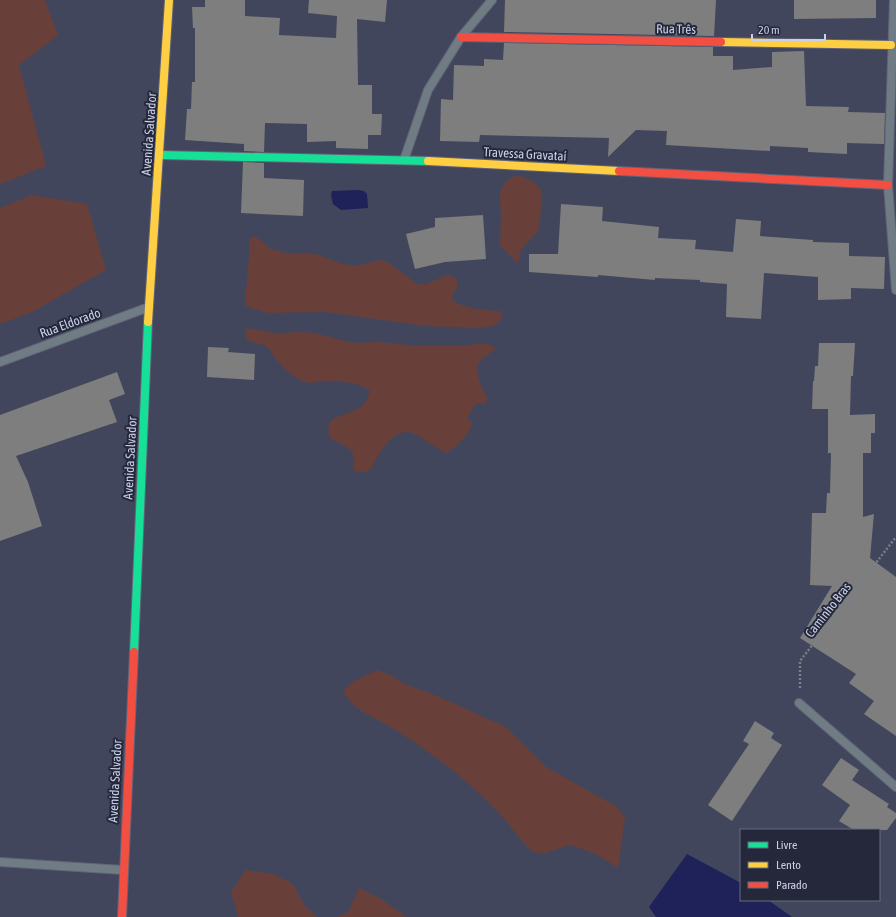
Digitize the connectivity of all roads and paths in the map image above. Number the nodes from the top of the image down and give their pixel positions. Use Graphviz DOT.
graph roads {
  1 [pos="169,0"];
  2 [pos="492,0"];
  3 [pos="894,0"];
  4 [pos="461,38"];
  5 [pos="891,45"];
  6 [pos="160,154"];
  7 [pos="404,160"];
  8 [pos="888,185"];
  9 [pos="896,290"];
  10 [pos="149,307"];
  11 [pos="0,362"];
  12 [pos="896,537"];
  13 [pos="799,703"];
  14 [pos="896,787"];
  15 [pos="0,862"];
  16 [pos="123,870"];
  17 [pos="122,917"];
  1 -- 6 [label="street, Avenida Salvador"];
  2 -- 4 [label="street"];
  3 -- 5 [label="street"];
  4 -- 5 [label="street, Rua Três"];
  4 -- 7 [label="street"];
  5 -- 8 [label="street"];
  6 -- 7 [label="street, Travessa Gravataí"];
  6 -- 10 [label="street, Avenida Salvador"];
  7 -- 8 [label="street, Travessa Gravataí"];
  8 -- 9 [label="street"];
  10 -- 11 [label="street, Rua Eldorado"];
  10 -- 16 [label="street, Avenida Salvador"];
  12 -- 13 [label="path, Caminho Bras"];
  13 -- 14 [label="street"];
  15 -- 16 [label="street"];
  16 -- 17 [label="street, Avenida Salvador"];
}
